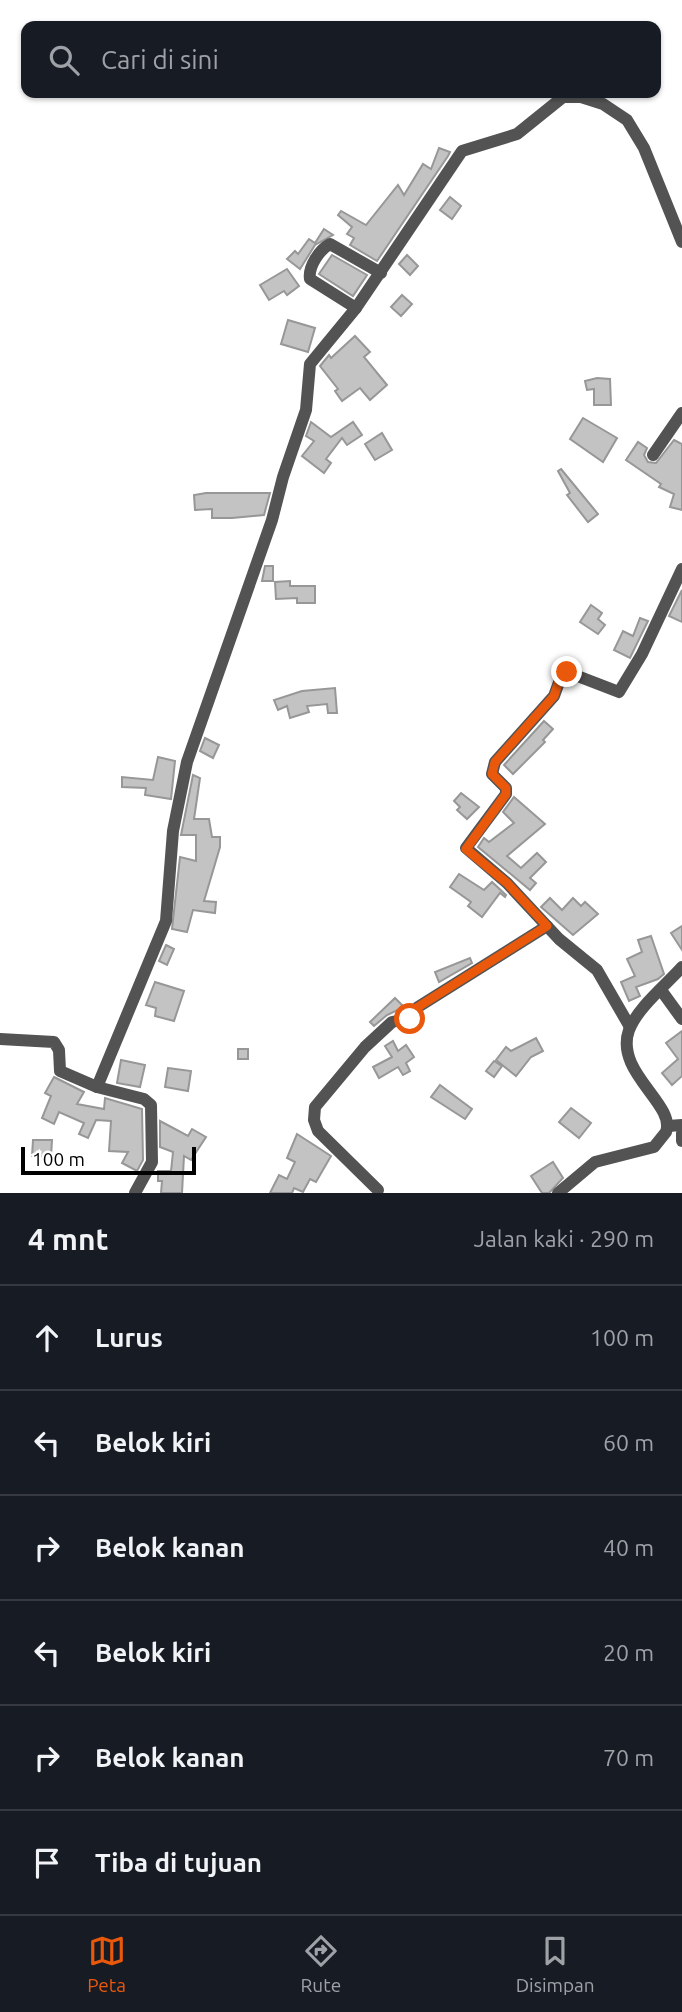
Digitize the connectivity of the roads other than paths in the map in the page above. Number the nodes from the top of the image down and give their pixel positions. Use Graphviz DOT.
graph roads {
  1 [pos="559,98"];
  2 [pos="584,98"];
  3 [pos="682,242"];
  4 [pos="381,274"];
  5 [pos="356,308"];
  6 [pos="682,413"];
  7 [pos="653,455"];
  8 [pos="682,569"];
  9 [pos="547,926"];
  10 [pos="682,967"];
  11 [pos="661,990"];
  12 [pos="682,1019"];
  13 [pos="630,1027"];
  14 [pos="0,1039"];
  15 [pos="97,1087"];
  16 [pos="682,1125"];
  17 [pos="668,1126"];
  18 [pos="682,1133"];
  19 [pos="682,1141"];
  20 [pos="378,1190"];
  21 [pos="135,1193"];
  22 [pos="558,1193"];
  1 -- 4 [label="street"];
  2 -- 3 [label="street"];
  4 -- 5 [label="street"];
  4 -- 5 [label="street"];
  5 -- 15 [label="street"];
  6 -- 7 [label="street"];
  8 -- 9 [label="street"];
  9 -- 13 [label="street"];
  9 -- 20 [label="street"];
  10 -- 11 [label="street"];
  11 -- 12 [label="street"];
  11 -- 13 [label="street"];
  13 -- 17 [label="street"];
  14 -- 15 [label="street"];
  15 -- 21 [label="street"];
  16 -- 17 [label="street"];
  17 -- 22 [label="street"];
  18 -- 19 [label="street"];
}
